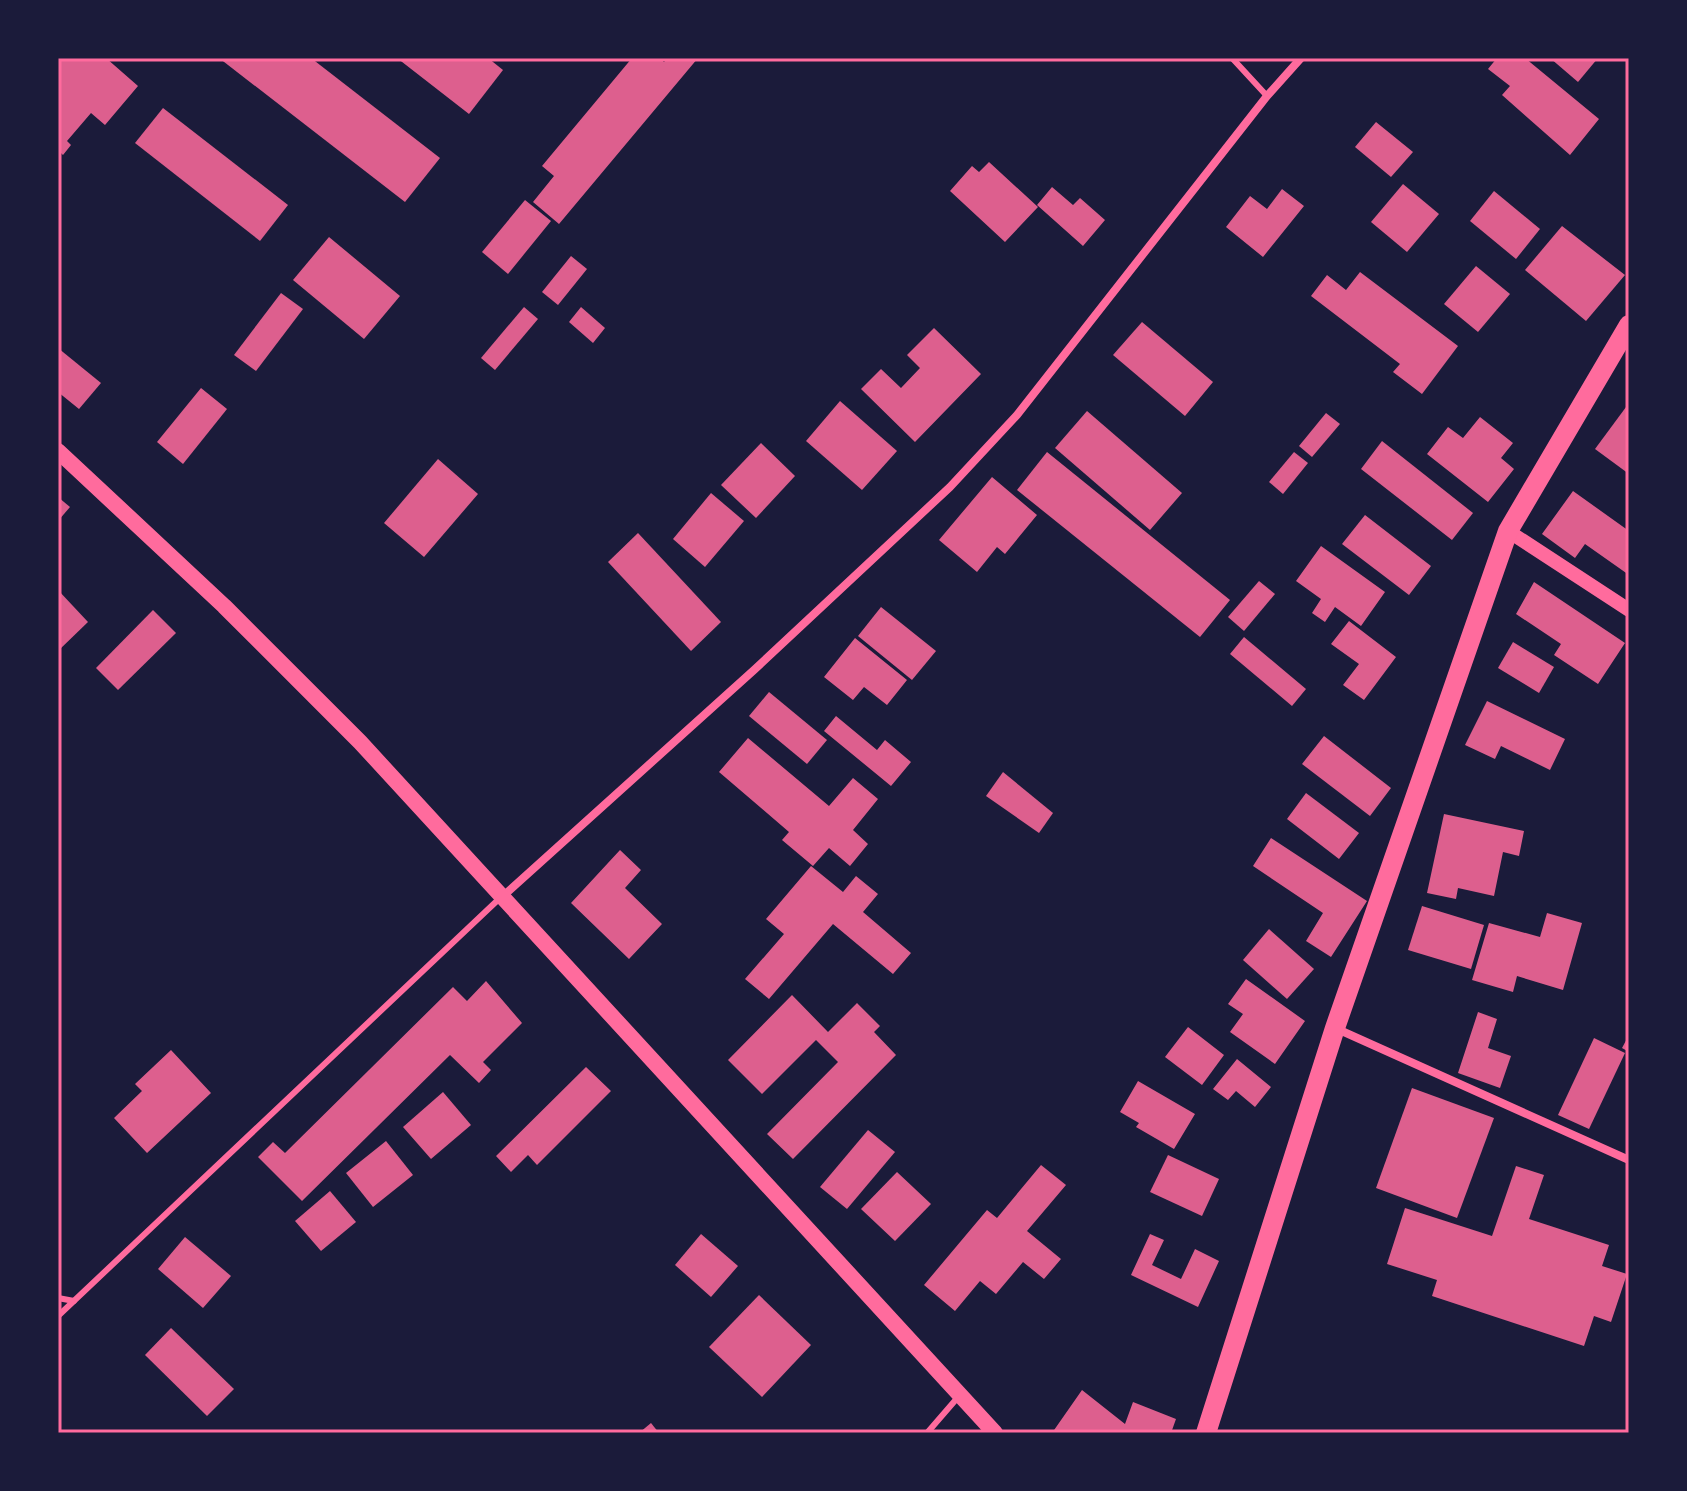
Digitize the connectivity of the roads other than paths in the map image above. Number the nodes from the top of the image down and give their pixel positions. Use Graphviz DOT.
graph roads {
  1 [pos="1232,58"];
  2 [pos="1301,58"];
  3 [pos="1267,96"];
  4 [pos="1629,325"];
  5 [pos="58,451"];
  6 [pos="1508,531"];
  7 [pos="1629,610"];
  8 [pos="502,897"];
  9 [pos="1335,1028"];
  10 [pos="1629,1160"];
  11 [pos="58,1298"];
  12 [pos="74,1301"];
  13 [pos="58,1316"];
  14 [pos="960,1395"];
  15 [pos="927,1433"];
  16 [pos="995,1433"];
  17 [pos="1206,1433"];
  1 -- 3 [label="lane"];
  2 -- 3 [label="street"];
  3 -- 8 [label="street"];
  4 -- 6 [label="main road"];
  5 -- 8 [label="main road"];
  6 -- 7 [label="street"];
  6 -- 9 [label="main road"];
  8 -- 12 [label="lane"];
  8 -- 14 [label="main road"];
  9 -- 10 [label="street"];
  9 -- 17 [label="main road"];
  11 -- 12 [label="lane"];
  12 -- 13 [label="lane"];
  14 -- 15 [label="lane"];
  14 -- 16 [label="main road"];
}
